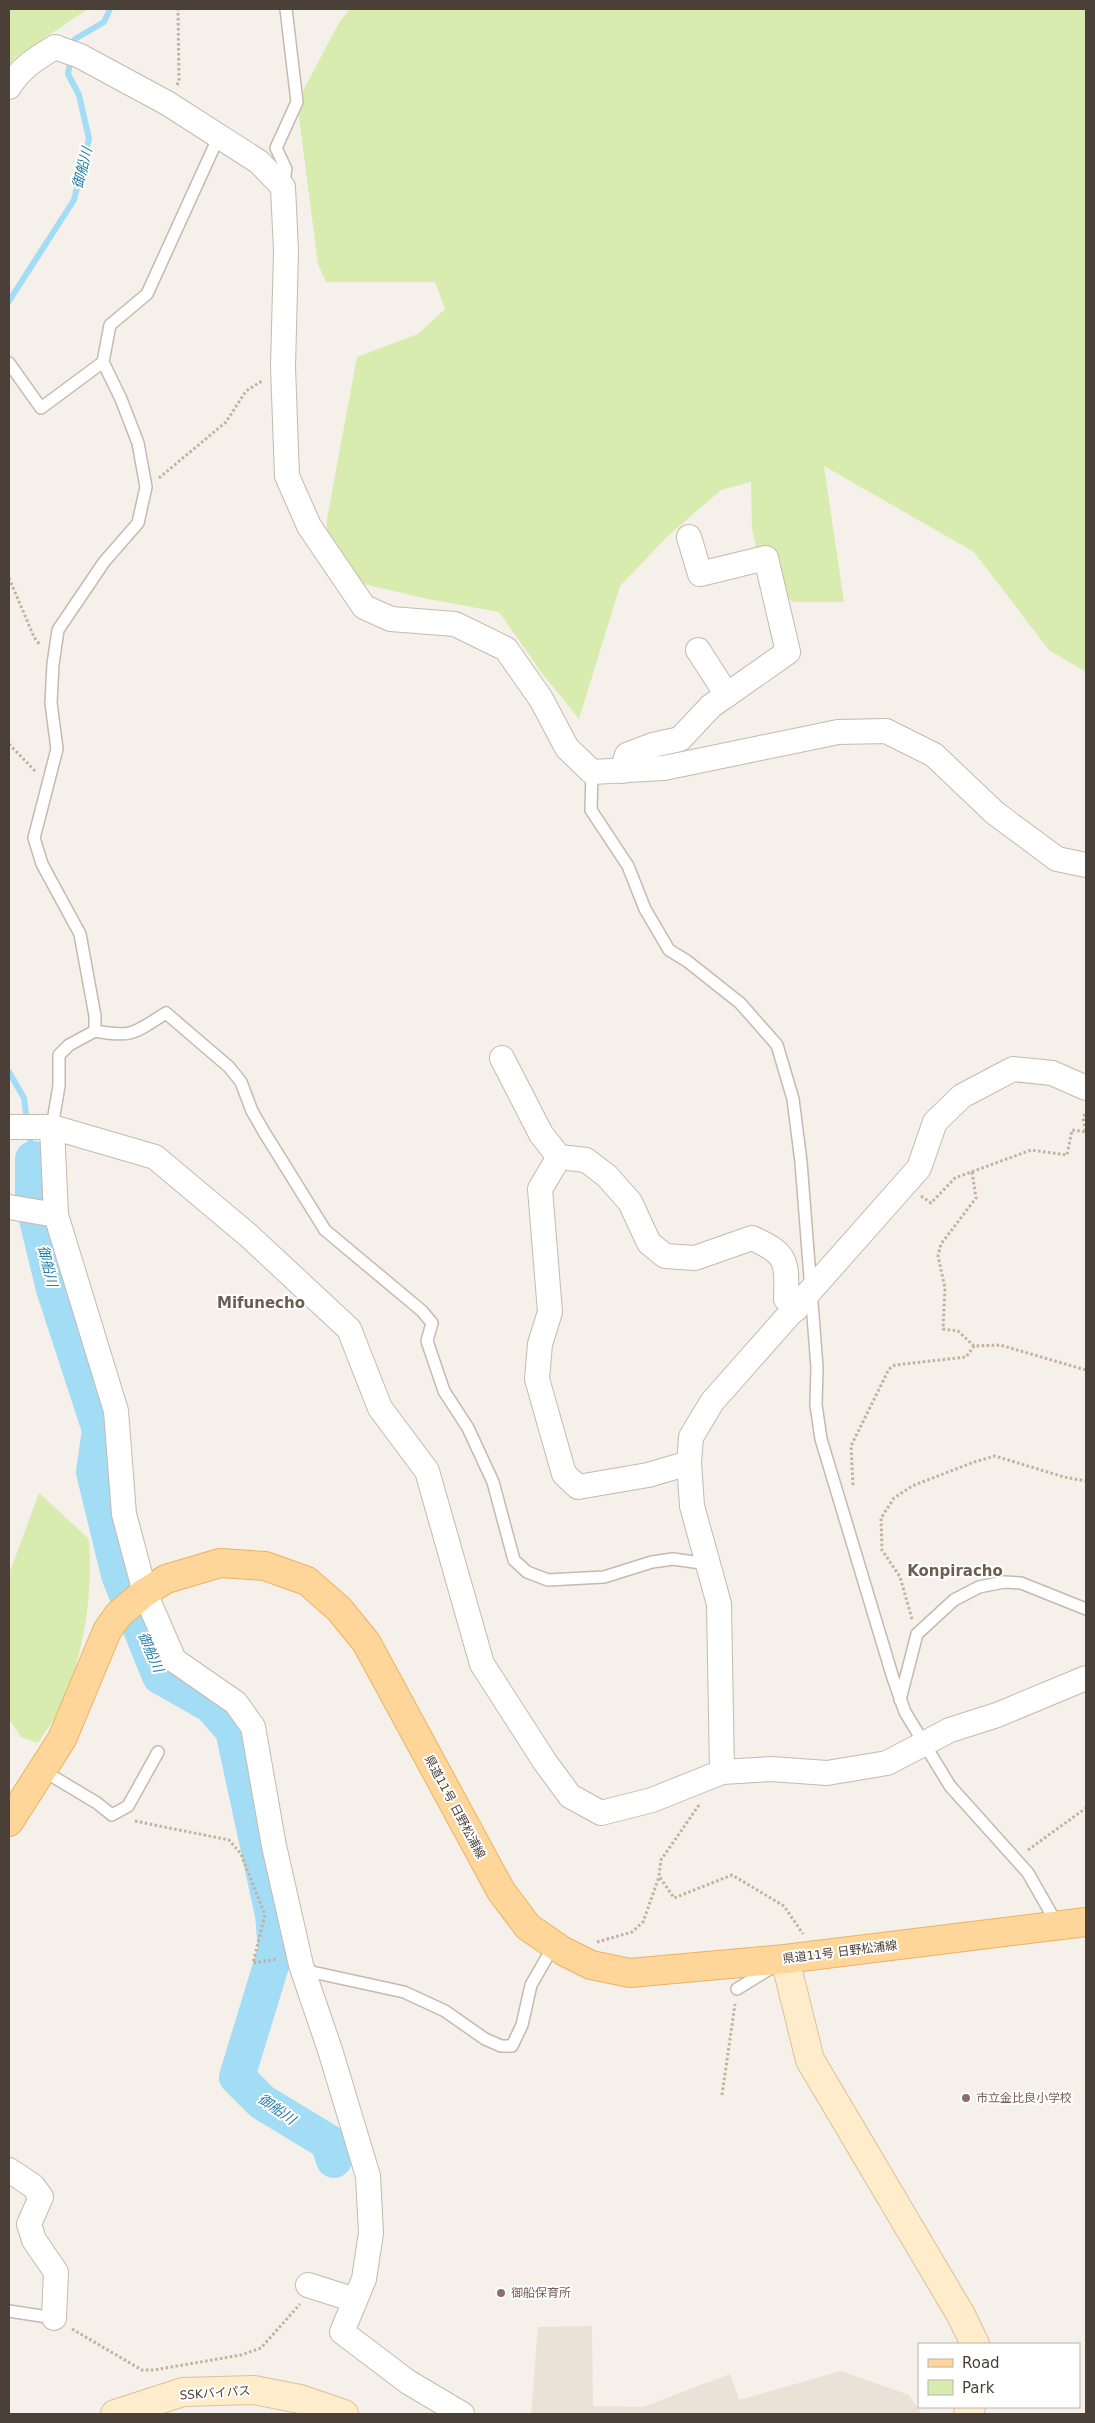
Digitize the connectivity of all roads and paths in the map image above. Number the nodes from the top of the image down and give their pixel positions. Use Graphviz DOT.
graph roads {
  1 [pos="178,9"];
  2 [pos="286,9"];
  3 [pos="9,87"];
  4 [pos="168,103"];
  5 [pos="218,136"];
  6 [pos="282,187"];
  7 [pos="103,362"];
  8 [pos="9,363"];
  9 [pos="283,368"];
  10 [pos="146,487"];
  11 [pos="689,537"];
  12 [pos="9,578"];
  13 [pos="698,650"];
  14 [pos="53,664"];
  15 [pos="727,695"];
  16 [pos="9,744"];
  17 [pos="622,771"];
  18 [pos="592,772"];
  19 [pos="48,784"];
  20 [pos="1086,865"];
  21 [pos="95,1031"];
  22 [pos="502,1058"];
  23 [pos="1086,1088"];
  24 [pos="1086,1112"];
  25 [pos="9,1127"];
  26 [pos="52,1127"];
  27 [pos="559,1157"];
  28 [pos="972,1172"];
  29 [pos="917,1194"];
  30 [pos="9,1207"];
  31 [pos="56,1215"];
  32 [pos="812,1290"];
  33 [pos="796,1309"];
  34 [pos="974,1346"];
  35 [pos="1086,1370"];
  36 [pos="689,1463"];
  37 [pos="1086,1481"];
  38 [pos="853,1489"];
  39 [pos="708,1564"];
  40 [pos="144,1593"];
  41 [pos="1086,1609"];
  42 [pos="917,1634"];
  43 [pos="1086,1678"];
  44 [pos="900,1700"];
  45 [pos="924,1744"];
  46 [pos="158,1752"];
  47 [pos="42,1770"];
  48 [pos="722,1772"];
  49 [pos="700,1804"];
  50 [pos="1086,1808"];
  51 [pos="121,1810"];
  52 [pos="9,1822"];
  53 [pos="1016,1859"];
  54 [pos="659,1876"];
  55 [pos="1086,1922"];
  56 [pos="1058,1926"];
  57 [pos="559,1948"];
  58 [pos="817,1956"];
  59 [pos="785,1959"];
  60 [pos="301,1963"];
  61 [pos="738,1988"];
  62 [pos="722,2095"];
  63 [pos="9,2170"];
  64 [pos="312,2286"];
  65 [pos="355,2300"];
  66 [pos="9,2311"];
  67 [pos="54,2318"];
  68 [pos="975,2343"];
  69 [pos="115,2414"];
  70 [pos="344,2414"];
  71 [pos="462,2414"];
  1 -- 4 [label="path"];
  2 -- 6 [label="lane"];
  3 -- 4 [label="street"];
  4 -- 5 [label="street"];
  5 -- 6 [label="street"];
  5 -- 7 [label="lane"];
  6 -- 9 [label="street"];
  7 -- 8 [label="lane"];
  7 -- 10 [label="lane"];
  9 -- 10 [label="path"];
  9 -- 18 [label="street"];
  10 -- 14 [label="lane"];
  11 -- 15 [label="street"];
  12 -- 14 [label="path"];
  13 -- 15 [label="street"];
  14 -- 19 [label="lane"];
  15 -- 17 [label="street"];
  16 -- 19 [label="path"];
  17 -- 18 [label="street"];
  17 -- 20 [label="street"];
  18 -- 32 [label="lane"];
  19 -- 21 [label="lane"];
  21 -- 26 [label="lane"];
  21 -- 39 [label="lane"];
  22 -- 27 [label="street"];
  23 -- 32 [label="street"];
  24 -- 28 [label="path"];
  25 -- 26 [label="street"];
  26 -- 31 [label="street"];
  26 -- 48 [label="street"];
  27 -- 33 [label="street"];
  27 -- 36 [label="street"];
  28 -- 29 [label="path"];
  28 -- 34 [label="path"];
  30 -- 31 [label="street"];
  31 -- 40 [label="street"];
  32 -- 33 [label="street"];
  32 -- 44 [label="lane"];
  33 -- 36 [label="street"];
  34 -- 35 [label="path"];
  34 -- 38 [label="path"];
  36 -- 39 [label="street"];
  37 -- 42 [label="path"];
  39 -- 48 [label="street"];
  40 -- 47 [label="main road, 県道11号 日野松浦線"];
  40 -- 57 [label="main road, 県道11号 日野松浦線"];
  40 -- 60 [label="street"];
  41 -- 42 [label="lane"];
  42 -- 44 [label="lane"];
  43 -- 45 [label="street"];
  44 -- 45 [label="lane"];
  45 -- 48 [label="street"];
  45 -- 53 [label="lane"];
  46 -- 51 [label="lane"];
  47 -- 51 [label="lane"];
  47 -- 52 [label="main road, 県道11号 日野松浦線"];
  49 -- 54 [label="path"];
  50 -- 53 [label="path"];
  51 -- 60 [label="path"];
  53 -- 56 [label="lane"];
  54 -- 57 [label="path"];
  54 -- 58 [label="path"];
  55 -- 56 [label="main road, 県道11号 日野松浦線"];
  56 -- 58 [label="main road, 県道11号 日野松浦線"];
  57 -- 59 [label="main road, 県道11号 日野松浦線"];
  57 -- 60 [label="lane"];
  58 -- 59 [label="main road, 県道11号 日野松浦線"];
  59 -- 61 [label="lane"];
  59 -- 68 [label="street"];
  60 -- 65 [label="street"];
  61 -- 62 [label="path"];
  63 -- 67 [label="street"];
  64 -- 65 [label="street"];
  64 -- 67 [label="path"];
  65 -- 71 [label="street"];
  66 -- 67 [label="lane"];
  69 -- 70 [label="street, SSKバイパス"];
}
